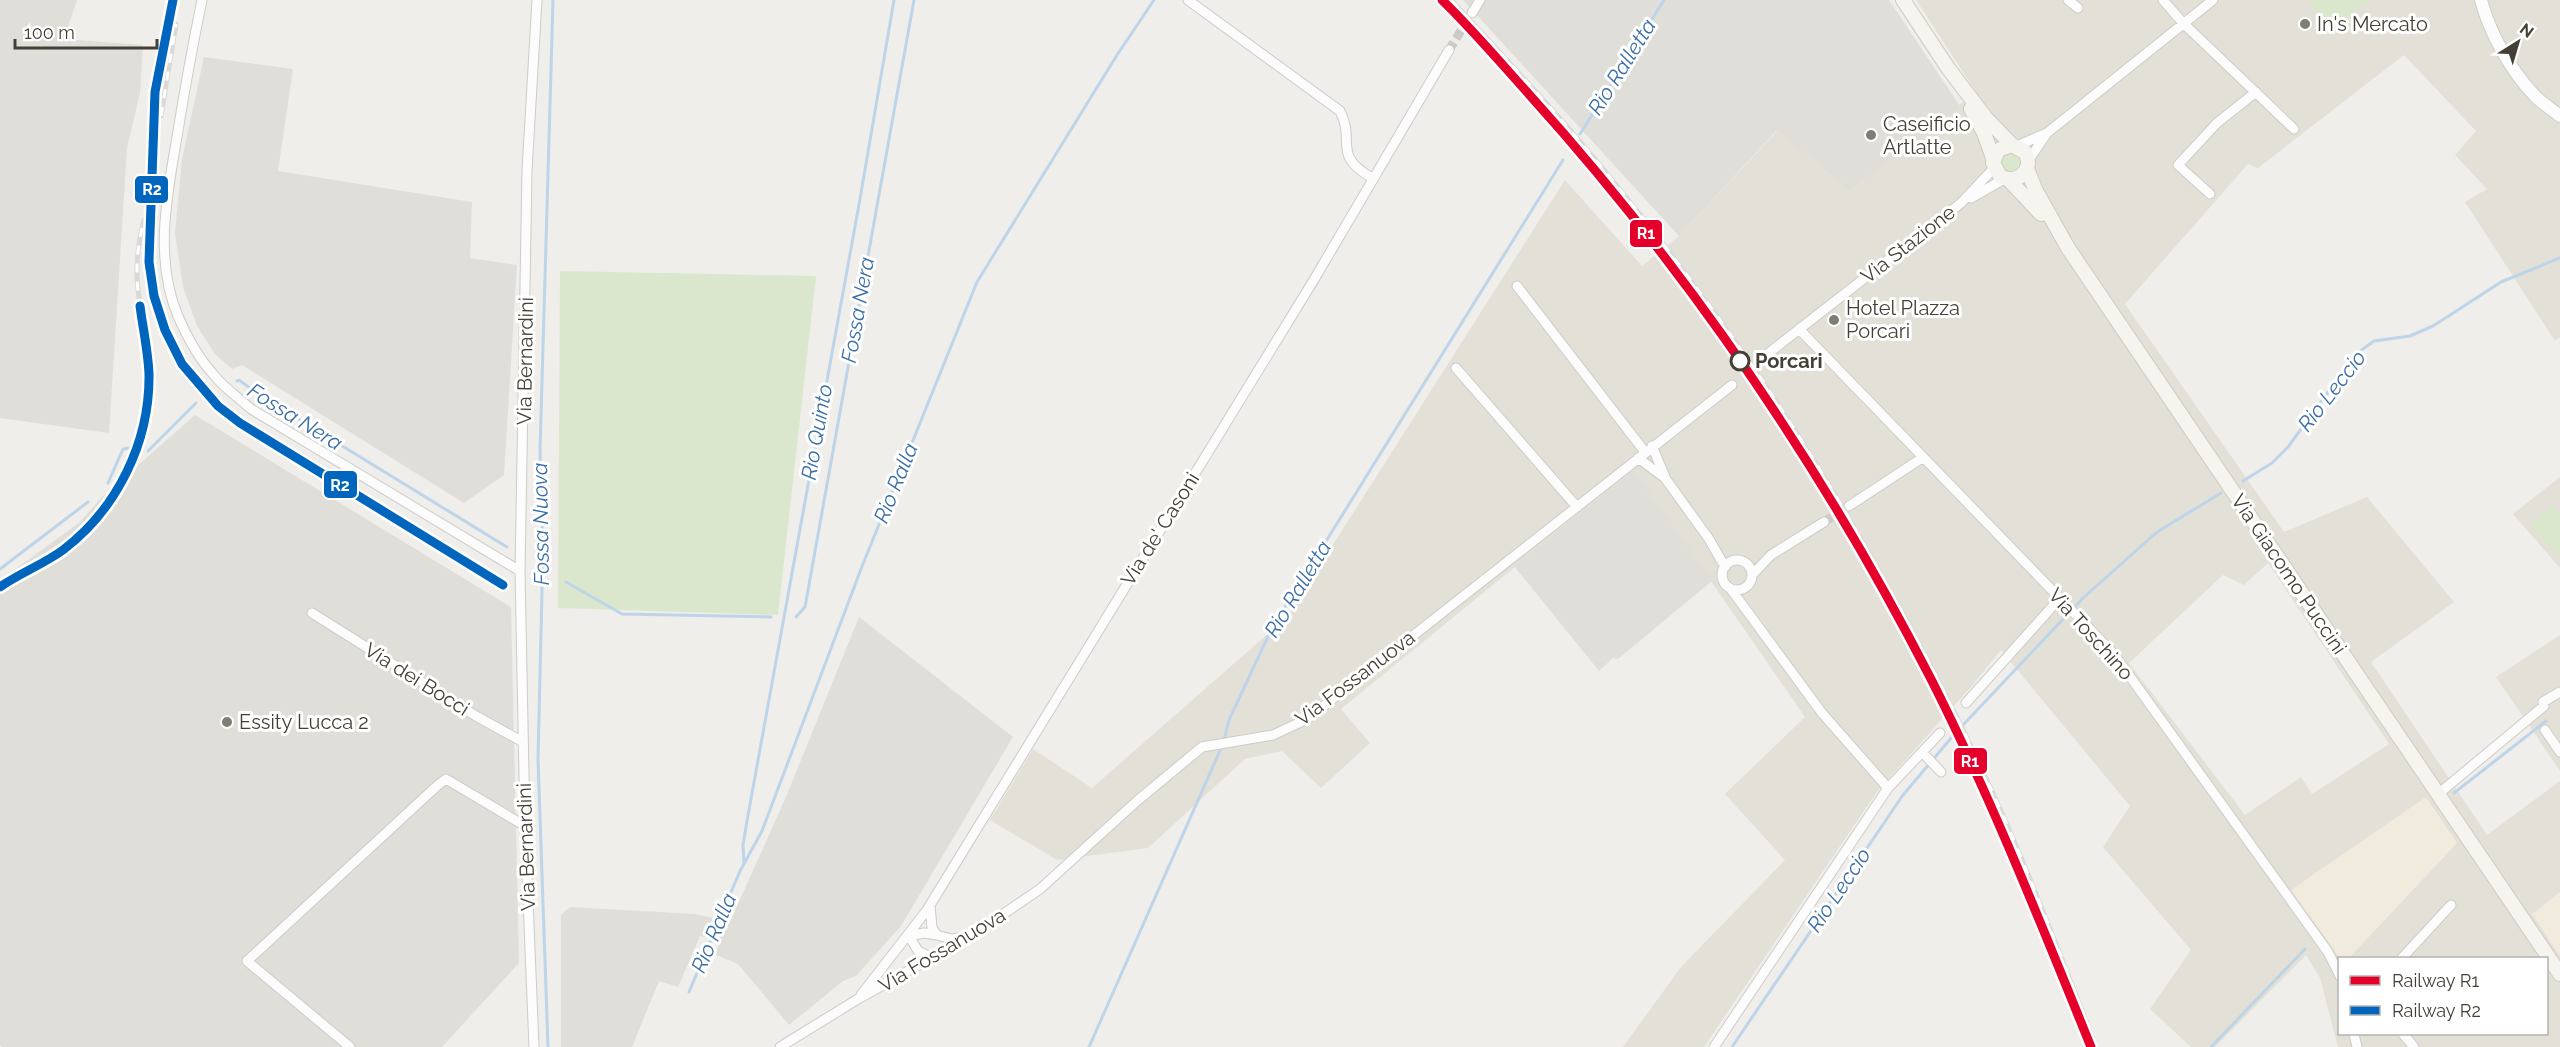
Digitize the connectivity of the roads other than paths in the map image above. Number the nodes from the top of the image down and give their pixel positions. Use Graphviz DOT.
graph roads {
  1 [pos="202,0"];
  2 [pos="537,0"];
  3 [pos="1188,0"];
  4 [pos="1480,0"];
  5 [pos="1903,0"];
  6 [pos="2068,0"];
  7 [pos="2163,0"];
  8 [pos="2213,0"];
  9 [pos="2481,0"];
  10 [pos="2078,8"];
  11 [pos="1472,13"];
  12 [pos="2183,23"];
  13 [pos="1449,50"];
  14 [pos="1948,68"];
  15 [pos="2256,92"];
  16 [pos="2560,116"];
  17 [pos="2294,129"];
  18 [pos="2047,133"];
  19 [pos="2014,145"];
  20 [pos="1994,163"];
  21 [pos="2028,165"];
  22 [pos="1372,178"];
  23 [pos="2006,179"];
  24 [pos="2210,194"];
  25 [pos="1961,203"];
  26 [pos="2068,249"];
  27 [pos="1517,286"];
  28 [pos="1799,329"];
  29 [pos="1761,359"];
  30 [pos="1456,368"];
  31 [pos="1732,386"];
  32 [pos="1645,452"];
  33 [pos="1922,458"];
  34 [pos="1666,479"];
  35 [pos="1849,506"];
  36 [pos="1577,507"];
  37 [pos="1824,522"];
  38 [pos="1709,539"];
  39 [pos="1771,555"];
  40 [pos="1739,561"];
  41 [pos="1725,567"];
  42 [pos="520,571"];
  43 [pos="1752,575"];
  44 [pos="1730,588"];
  45 [pos="1744,589"];
  46 [pos="2060,598"];
  47 [pos="312,613"];
  48 [pos="1752,616"];
  49 [pos="2560,692"];
  50 [pos="1966,703"];
  51 [pos="2545,730"];
  52 [pos="1940,734"];
  53 [pos="523,742"];
  54 [pos="1922,752"];
  55 [pos="2560,752"];
  56 [pos="1939,769"];
  57 [pos="1888,788"];
  58 [pos="2437,795"];
  59 [pos="525,826"];
  60 [pos="931,904"];
  61 [pos="2451,905"];
  62 [pos="937,935"];
  63 [pos="909,936"];
  64 [pos="971,936"];
  65 [pos="2404,957"];
  66 [pos="932,958"];
  67 [pos="2338,972"];
  68 [pos="2560,974"];
  69 [pos="858,999"];
  70 [pos="2404,1035"];
  71 [pos="350,1047"];
  72 [pos="534,1047"];
  73 [pos="780,1047"];
  74 [pos="1714,1047"];
  75 [pos="2414,1047"];
  1 -- 42 [label="street"];
  2 -- 42 [label="street, Via Bernardini"];
  3 -- 22 [label="street"];
  4 -- 11 [label="street"];
  5 -- 14 [label="main road"];
  6 -- 10 [label="street"];
  7 -- 12 [label="street"];
  8 -- 12 [label="street"];
  9 -- 16 [label="street"];
  12 -- 15 [label="street"];
  12 -- 18 [label="street"];
  13 -- 22 [label="street, Via de' Casoni"];
  14 -- 19 [label="main road"];
  14 -- 20 [label="main road"];
  15 -- 17 [label="street"];
  15 -- 24 [label="street"];
  18 -- 19 [label="street"];
  18 -- 21 [label="street"];
  19 -- 20 [label="main road"];
  19 -- 21 [label="main road"];
  20 -- 23 [label="main road"];
  20 -- 25 [label="street, Via Stazione"];
  21 -- 23 [label="main road"];
  21 -- 26 [label="main road, Via Giacomo Puccini"];
  22 -- 60 [label="street, Via de' Casoni"];
  23 -- 25 [label="street"];
  23 -- 26 [label="main road"];
  25 -- 28 [label="street, Via Stazione"];
  26 -- 58 [label="main road, Via Giacomo Puccini"];
  27 -- 32 [label="street"];
  28 -- 29 [label="street, Via Stazione"];
  28 -- 33 [label="street, Via Toschino"];
  30 -- 36 [label="street"];
  31 -- 32 [label="street, Via Fossanuova"];
  32 -- 34 [label="street"];
  32 -- 34 [label="street"];
  32 -- 36 [label="street, Via Fossanuova"];
  33 -- 35 [label="street"];
  33 -- 46 [label="street, Via Toschino"];
  34 -- 38 [label="street"];
  36 -- 64 [label="street, Via Fossanuova"];
  37 -- 39 [label="street"];
  38 -- 40 [label="street"];
  38 -- 41 [label="street"];
  39 -- 40 [label="street"];
  39 -- 43 [label="street"];
  40 -- 41 [label="street"];
  40 -- 43 [label="street"];
  41 -- 44 [label="street"];
  42 -- 53 [label="street, Via Bernardini"];
  43 -- 45 [label="street"];
  44 -- 45 [label="street"];
  44 -- 48 [label="street"];
  45 -- 48 [label="street"];
  46 -- 50 [label="street"];
  46 -- 67 [label="street, Via Toschino"];
  47 -- 53 [label="street, Via dei Bocci"];
  48 -- 57 [label="street"];
  49 -- 58 [label="street"];
  51 -- 55 [label="street"];
  52 -- 54 [label="street"];
  53 -- 59 [label="street, Via Bernardini"];
  54 -- 56 [label="street"];
  54 -- 57 [label="street"];
  57 -- 74 [label="street"];
  58 -- 68 [label="main road, Via Giacomo Puccini"];
  59 -- 71 [label="street"];
  59 -- 72 [label="street, Via Bernardini"];
  60 -- 62 [label="street"];
  60 -- 63 [label="street, Via de' Casoni"];
  61 -- 65 [label="street"];
  62 -- 63 [label="street"];
  62 -- 64 [label="street"];
  63 -- 66 [label="street"];
  63 -- 69 [label="street, Via de' Casoni"];
  64 -- 66 [label="street, Via Fossanuova"];
  66 -- 69 [label="street, Via Fossanuova"];
  69 -- 73 [label="street, Via Fossanuova"];
  70 -- 75 [label="street"];
}
